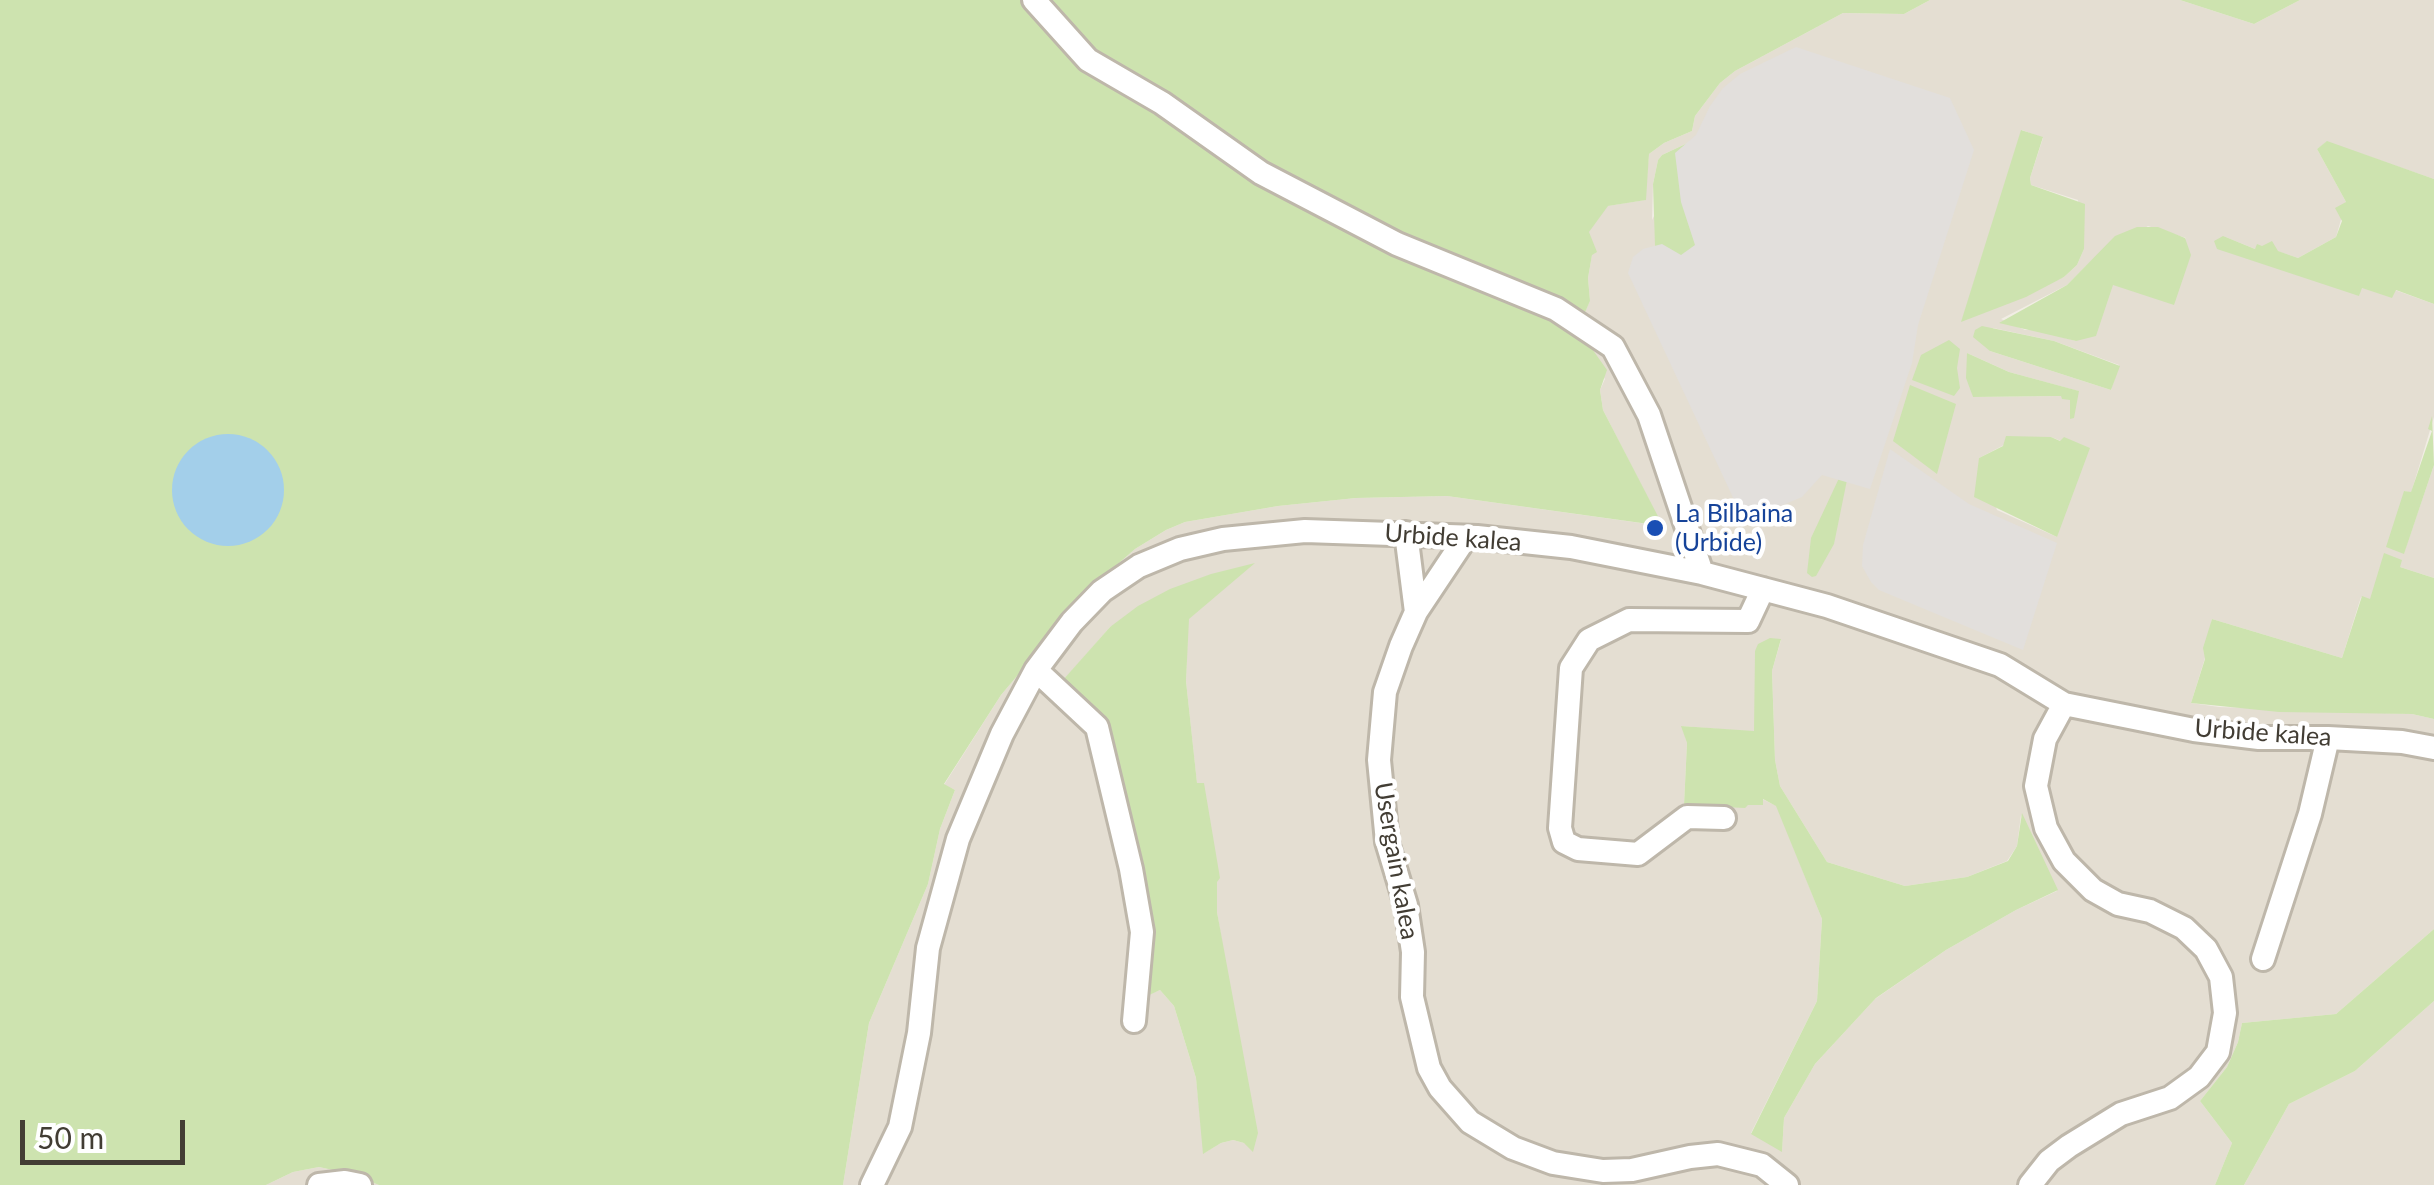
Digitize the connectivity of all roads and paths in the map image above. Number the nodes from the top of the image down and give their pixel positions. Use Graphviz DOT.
graph roads {
  1 [pos="1034,0"];
  2 [pos="1406,534"];
  3 [pos="1466,537"];
  4 [pos="1702,573"];
  5 [pos="1763,589"];
  6 [pos="1416,612"];
  7 [pos="1036,670"];
  8 [pos="2064,704"];
  9 [pos="2328,738"];
  10 [pos="2434,748"];
  11 [pos="1724,818"];
  12 [pos="2262,958"];
  13 [pos="1134,1022"];
  14 [pos="319,1185"];
  15 [pos="360,1185"];
  16 [pos="872,1185"];
  17 [pos="1787,1185"];
  18 [pos="2030,1185"];
  1 -- 4 [label="street"];
  2 -- 3 [label="street, Urbide kalea"];
  2 -- 6 [label="street, Usergain kalea"];
  2 -- 7 [label="street, Urbide kalea"];
  3 -- 4 [label="street, Urbide kalea"];
  3 -- 6 [label="street, Usergain kalea"];
  4 -- 5 [label="street, Urbide kalea"];
  5 -- 8 [label="street, Urbide kalea"];
  5 -- 11 [label="street"];
  6 -- 17 [label="street, Usergain kalea"];
  7 -- 13 [label="street"];
  7 -- 16 [label="street, Urbide kalea"];
  8 -- 9 [label="street, Urbide kalea"];
  8 -- 18 [label="street"];
  9 -- 10 [label="street, Urbide kalea"];
  9 -- 12 [label="street"];
  14 -- 15 [label="street"];
}
